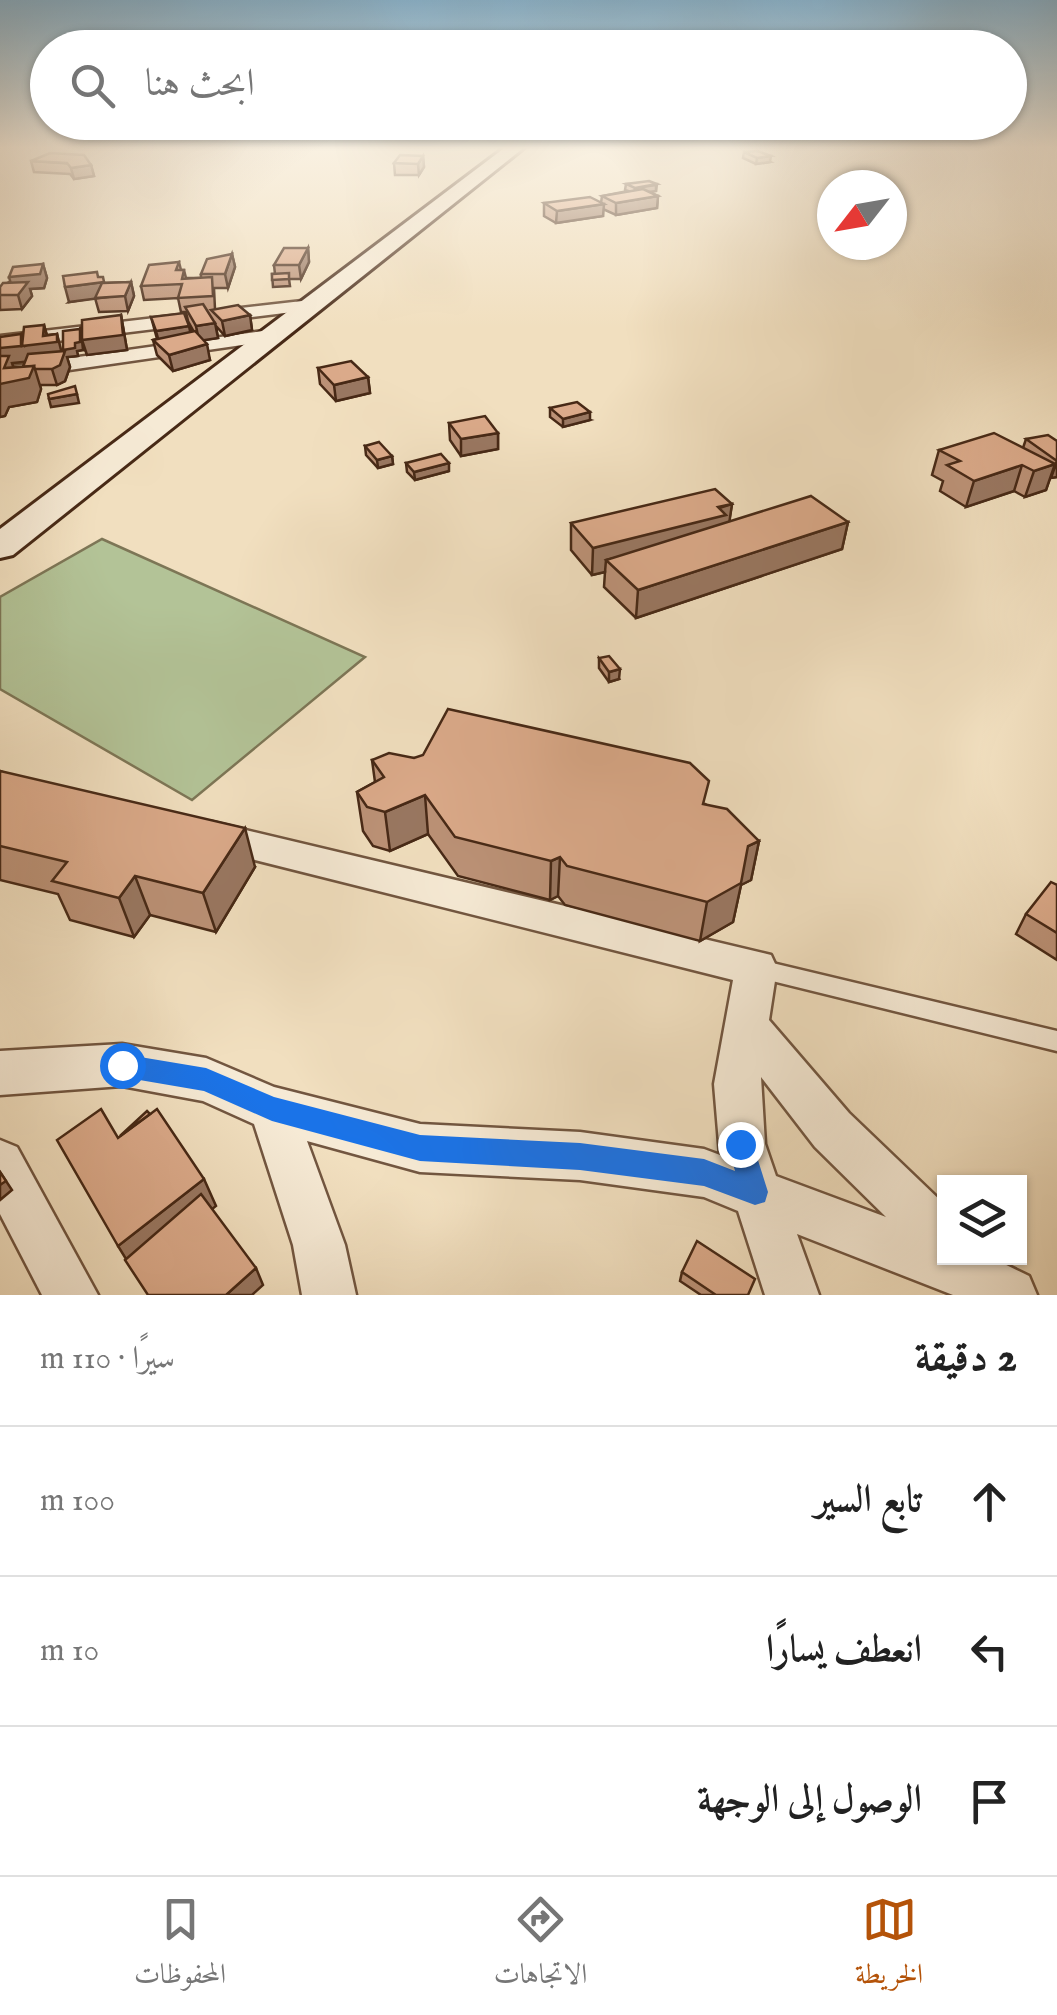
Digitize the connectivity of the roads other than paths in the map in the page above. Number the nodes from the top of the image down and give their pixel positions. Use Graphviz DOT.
graph roads {
  1 [pos="439,206"];
  2 [pos="311,305"];
  3 [pos="270,336"];
  4 [pos="0,342"];
  5 [pos="0,374"];
  6 [pos="0,546"];
  7 [pos="174,827"];
  8 [pos="756,968"];
  9 [pos="747,1026"];
  10 [pos="1057,1041"];
  11 [pos="0,1072"];
  12 [pos="272,1109"];
  13 [pos="0,1164"];
  14 [pos="755,1192"];
  15 [pos="937,1232"];
  16 [pos="988,1278"];
  17 [pos="70,1295"];
  18 [pos="330,1295"];
  19 [pos="792,1295"];
  1 -- 2 [label="main road"];
  2 -- 3 [label="main road"];
  2 -- 4 [label="street"];
  3 -- 5 [label="street"];
  3 -- 6 [label="main road"];
  7 -- 8 [label="street"];
  8 -- 9 [label="street"];
  8 -- 10 [label="lane"];
  9 -- 14 [label="street"];
  9 -- 15 [label="street"];
  11 -- 12 [label="street"];
  12 -- 14 [label="street"];
  12 -- 18 [label="street"];
  13 -- 17 [label="street"];
  14 -- 16 [label="street"];
  14 -- 19 [label="street"];
}
